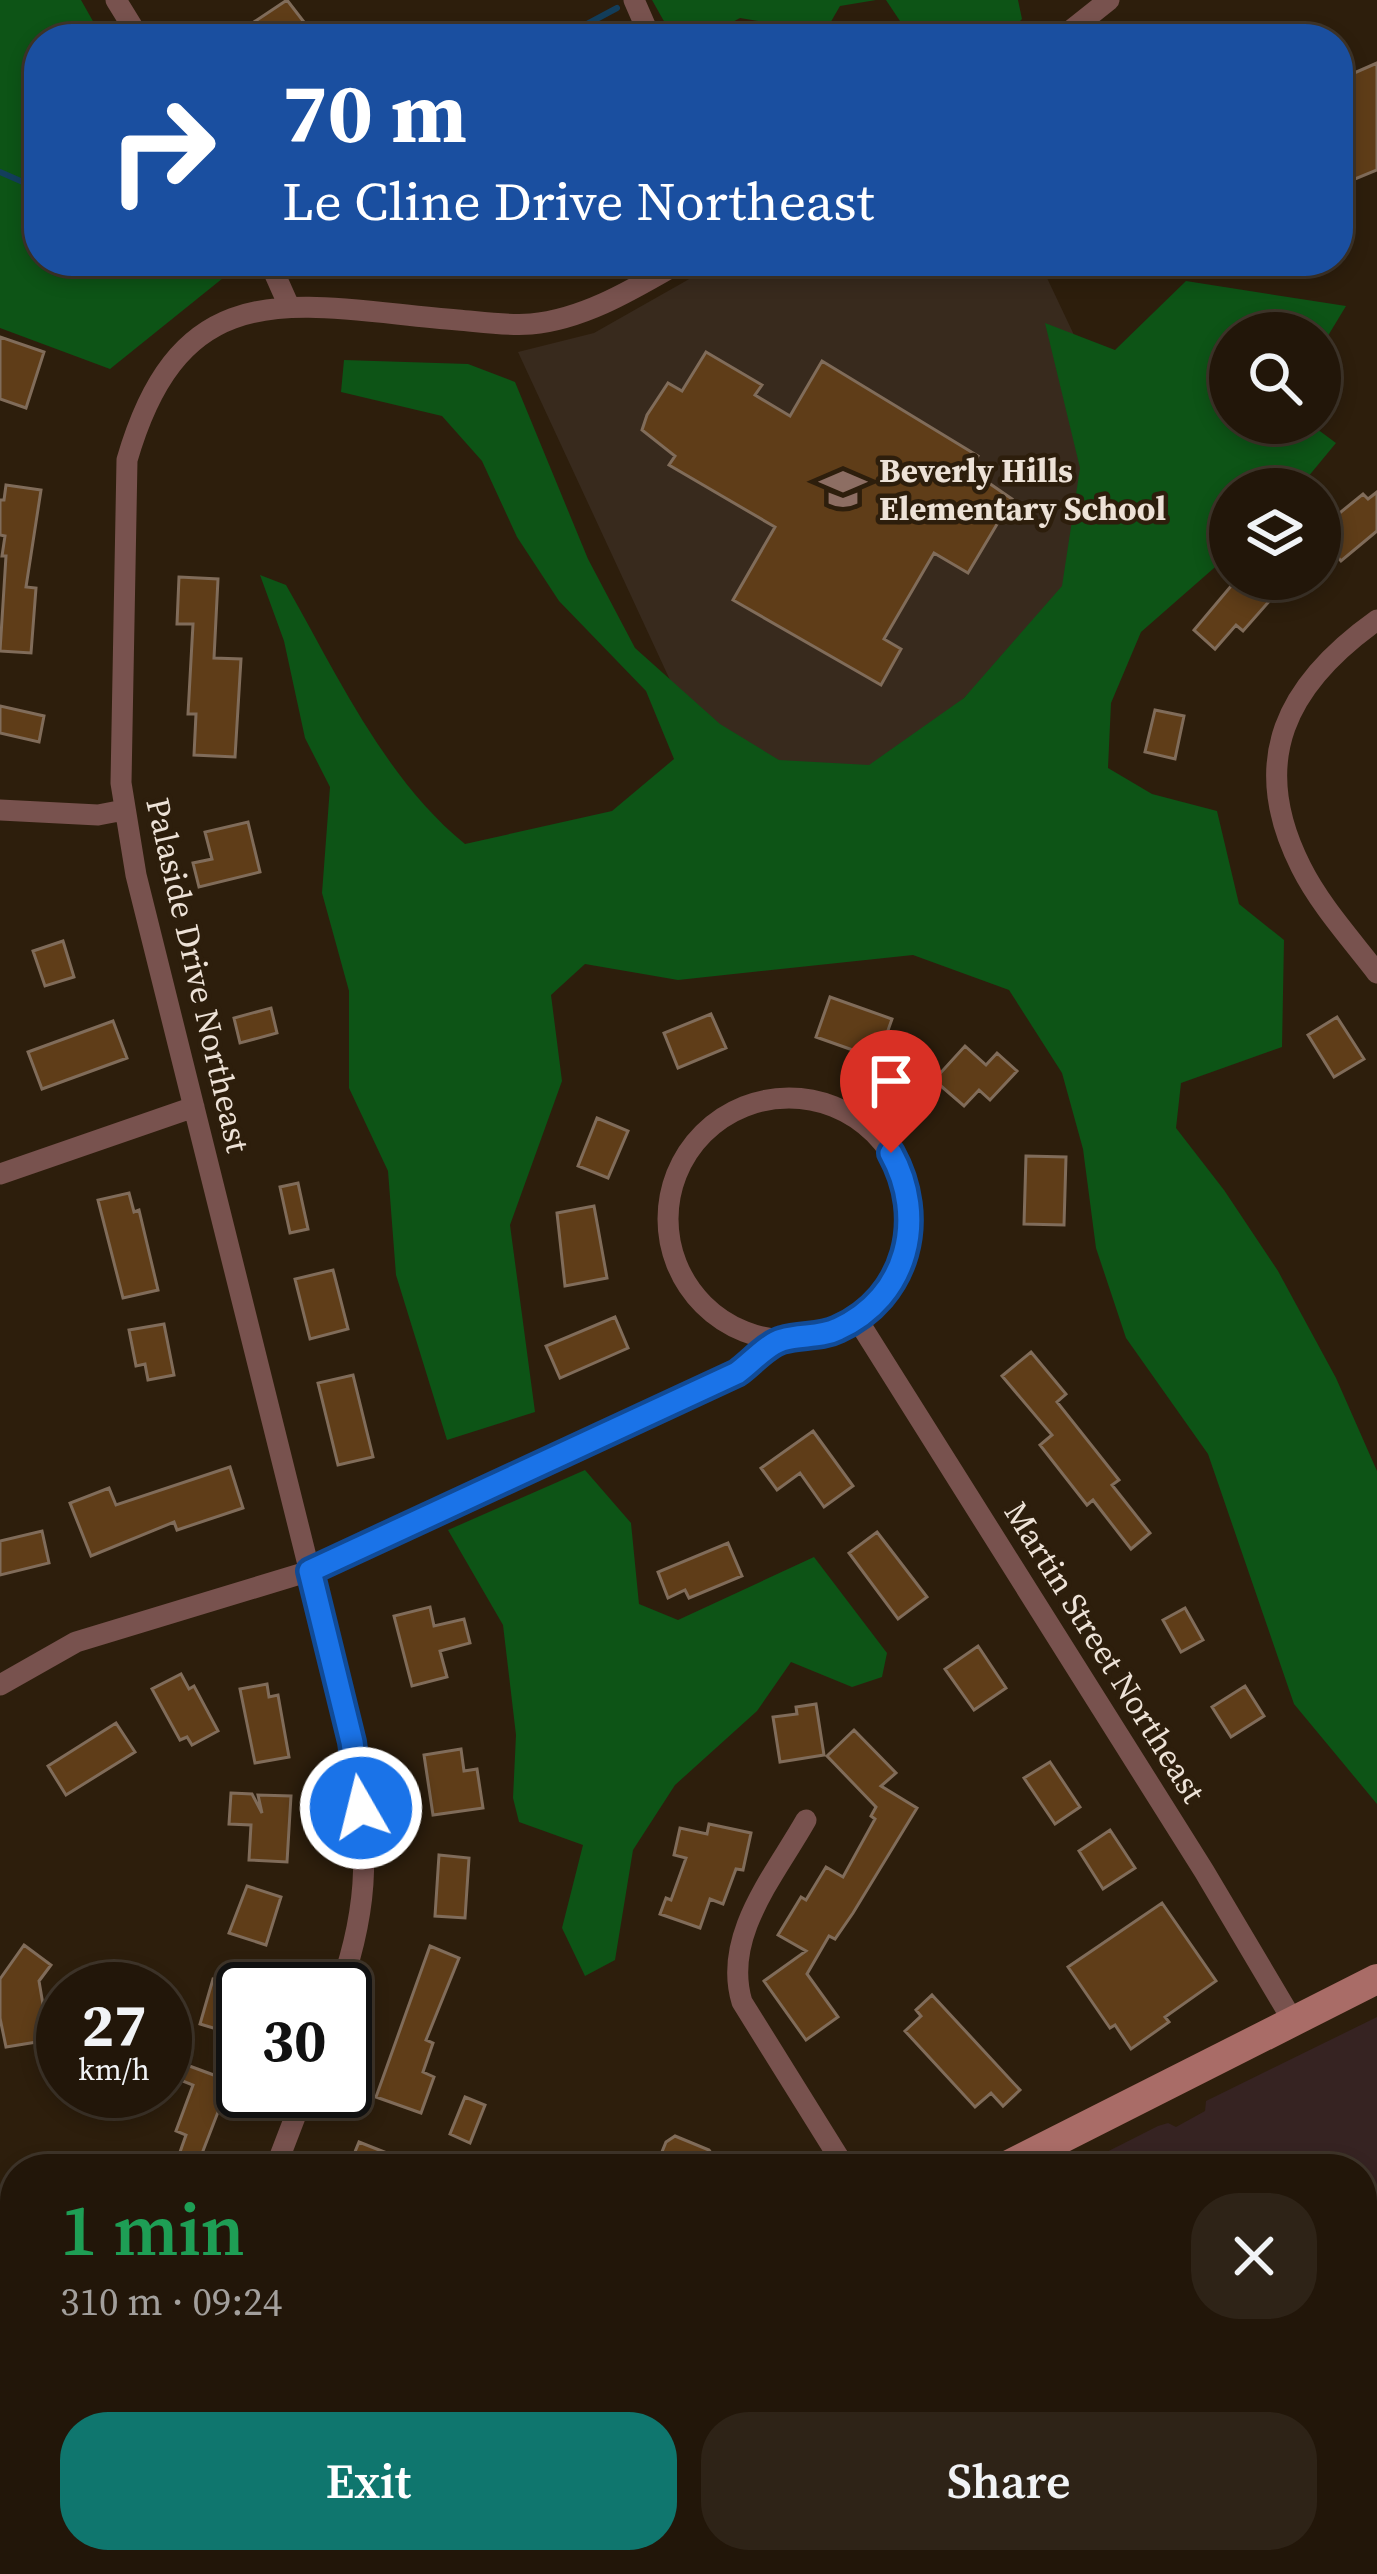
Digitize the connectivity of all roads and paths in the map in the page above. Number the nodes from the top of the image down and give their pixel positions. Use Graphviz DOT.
graph roads {
  1 [pos="1109,0"];
  2 [pos="1079,24"];
  3 [pos="276,276"];
  4 [pos="653,276"];
  5 [pos="289,306"];
  6 [pos="1377,620"];
  7 [pos="124,810"];
  8 [pos="0,811"];
  9 [pos="1377,973"];
  10 [pos="194,1107"];
  11 [pos="0,1174"];
  12 [pos="857,1319"];
  13 [pos="781,1340"];
  14 [pos="310,1571"];
  15 [pos="0,1685"];
  16 [pos="806,1820"];
  17 [pos="347,1962"];
  18 [pos="1377,1979"];
  19 [pos="1293,2021"];
  20 [pos="295,2118"];
  21 [pos="281,2154"];
  22 [pos="837,2154"];
  23 [pos="1030,2154"];
  1 -- 2 [label="street"];
  3 -- 5 [label="street"];
  4 -- 5 [label="street, Palaside Drive Northeast"];
  5 -- 7 [label="street, Palaside Drive Northeast"];
  6 -- 9 [label="street"];
  7 -- 8 [label="street"];
  7 -- 10 [label="street, Palaside Drive Northeast"];
  10 -- 11 [label="street"];
  10 -- 14 [label="street, Palaside Drive Northeast"];
  12 -- 13 [label="street"];
  12 -- 13 [label="street"];
  12 -- 19 [label="street, Martin Street Northeast"];
  13 -- 14 [label="street"];
  14 -- 15 [label="street"];
  14 -- 17 [label="street, Palaside Drive Northeast"];
  16 -- 22 [label="street"];
  18 -- 19 [label="main road"];
  19 -- 23 [label="main road"];
  20 -- 21 [label="street"];
}
